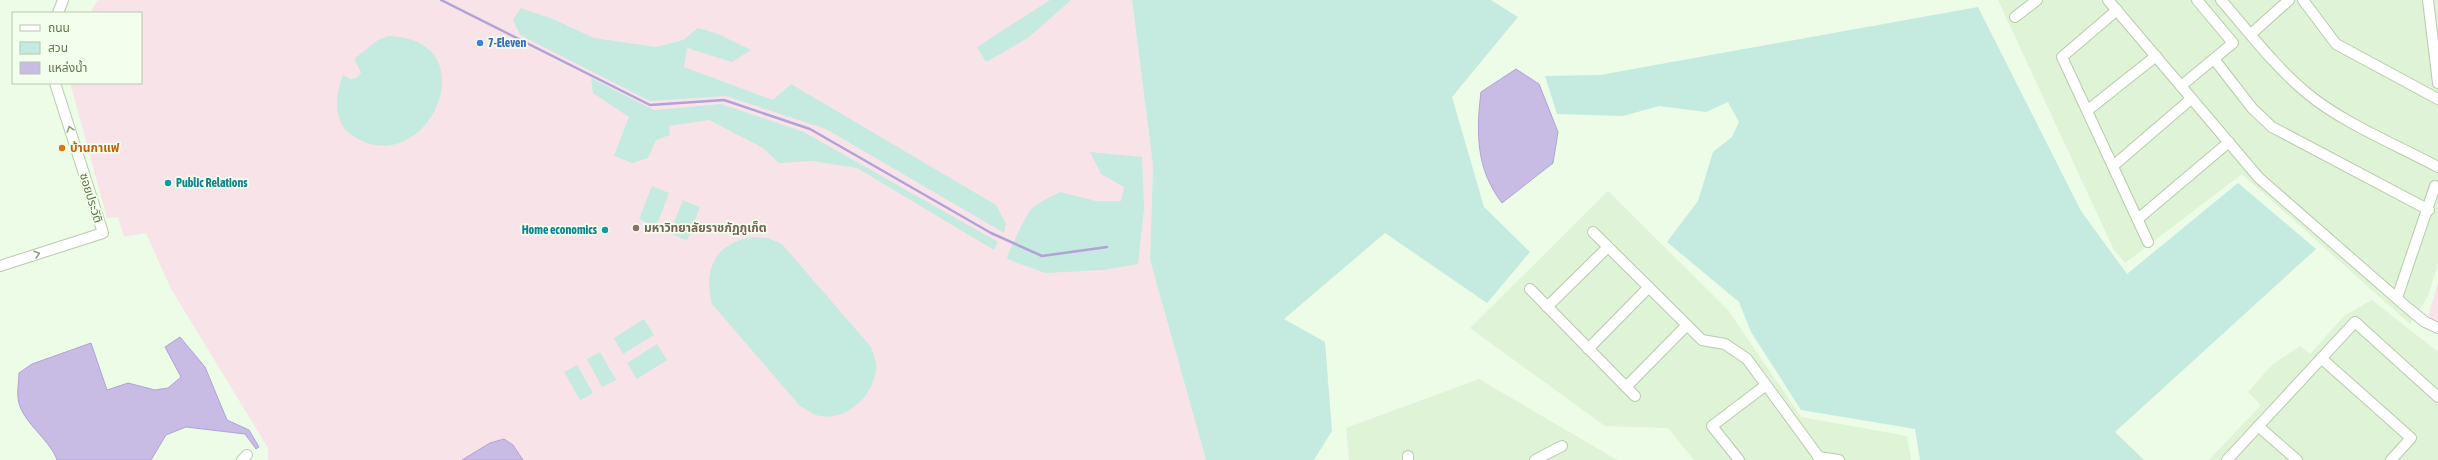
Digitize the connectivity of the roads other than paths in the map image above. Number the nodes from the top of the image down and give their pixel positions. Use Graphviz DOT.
graph roads {
  1 [pos="63,0"];
  2 [pos="2037,0"];
  3 [pos="2108,0"];
  4 [pos="2197,0"];
  5 [pos="2221,0"];
  6 [pos="2288,0"];
  7 [pos="2303,0"];
  8 [pos="2428,0"];
  9 [pos="2117,10"];
  10 [pos="58,12"];
  11 [pos="2015,18"];
  12 [pos="2251,34"];
  13 [pos="2156,56"];
  14 [pos="2214,59"];
  15 [pos="2438,82"];
  16 [pos="55,84"];
  17 [pos="2181,86"];
  18 [pos="2191,99"];
  19 [pos="2438,99"];
  20 [pos="2088,110"];
  21 [pos="2229,142"];
  22 [pos="2113,166"];
  23 [pos="2438,168"];
  24 [pos="2435,186"];
  25 [pos="2429,210"];
  26 [pos="2139,218"];
  27 [pos="1593,232"];
  28 [pos="2148,242"];
  29 [pos="1608,247"];
  30 [pos="0,266"];
  31 [pos="1649,287"];
  32 [pos="1530,289"];
  33 [pos="2397,298"];
  34 [pos="1547,307"];
  35 [pos="1687,325"];
  36 [pos="2438,328"];
  37 [pos="1588,349"];
  38 [pos="2321,358"];
  39 [pos="1766,385"];
  40 [pos="1626,388"];
  41 [pos="1635,396"];
  42 [pos="2438,397"];
  43 [pos="2258,426"];
  44 [pos="1562,446"];
  45 [pos="1820,458"];
  46 [pos="1535,460"];
  47 [pos="1739,460"];
  48 [pos="1839,460"];
  49 [pos="2227,460"];
  50 [pos="2297,460"];
  51 [pos="2391,460"];
  1 -- 10 [label="street"];
  2 -- 11 [label="street"];
  3 -- 9 [label="street"];
  4 -- 14 [label="street"];
  5 -- 12 [label="street"];
  6 -- 12 [label="street"];
  7 -- 19 [label="street"];
  8 -- 15 [label="street"];
  9 -- 13 [label="street"];
  9 -- 20 [label="street"];
  12 -- 23 [label="street"];
  13 -- 17 [label="street"];
  13 -- 20 [label="street"];
  14 -- 17 [label="street"];
  14 -- 25 [label="street"];
  30 -- 16 [label="street, ซอยประวัติ, one-way"];
  17 -- 18 [label="street"];
  18 -- 21 [label="street"];
  18 -- 22 [label="street"];
  20 -- 22 [label="street"];
  21 -- 26 [label="street"];
  21 -- 33 [label="street"];
  22 -- 26 [label="street"];
  24 -- 25 [label="street"];
  25 -- 33 [label="street"];
  26 -- 28 [label="street"];
  27 -- 29 [label="street"];
  29 -- 31 [label="street"];
  29 -- 34 [label="street"];
  31 -- 35 [label="street"];
  31 -- 37 [label="street"];
  32 -- 34 [label="street"];
  33 -- 36 [label="street"];
  34 -- 37 [label="street"];
  35 -- 39 [label="street"];
  35 -- 40 [label="street"];
  37 -- 40 [label="street"];
  38 -- 42 [label="street"];
  38 -- 43 [label="street"];
  38 -- 51 [label="street"];
  39 -- 45 [label="street"];
  39 -- 47 [label="street"];
  40 -- 41 [label="street"];
  43 -- 49 [label="street"];
  43 -- 50 [label="street"];
  44 -- 46 [label="street"];
  45 -- 48 [label="street"];
}
